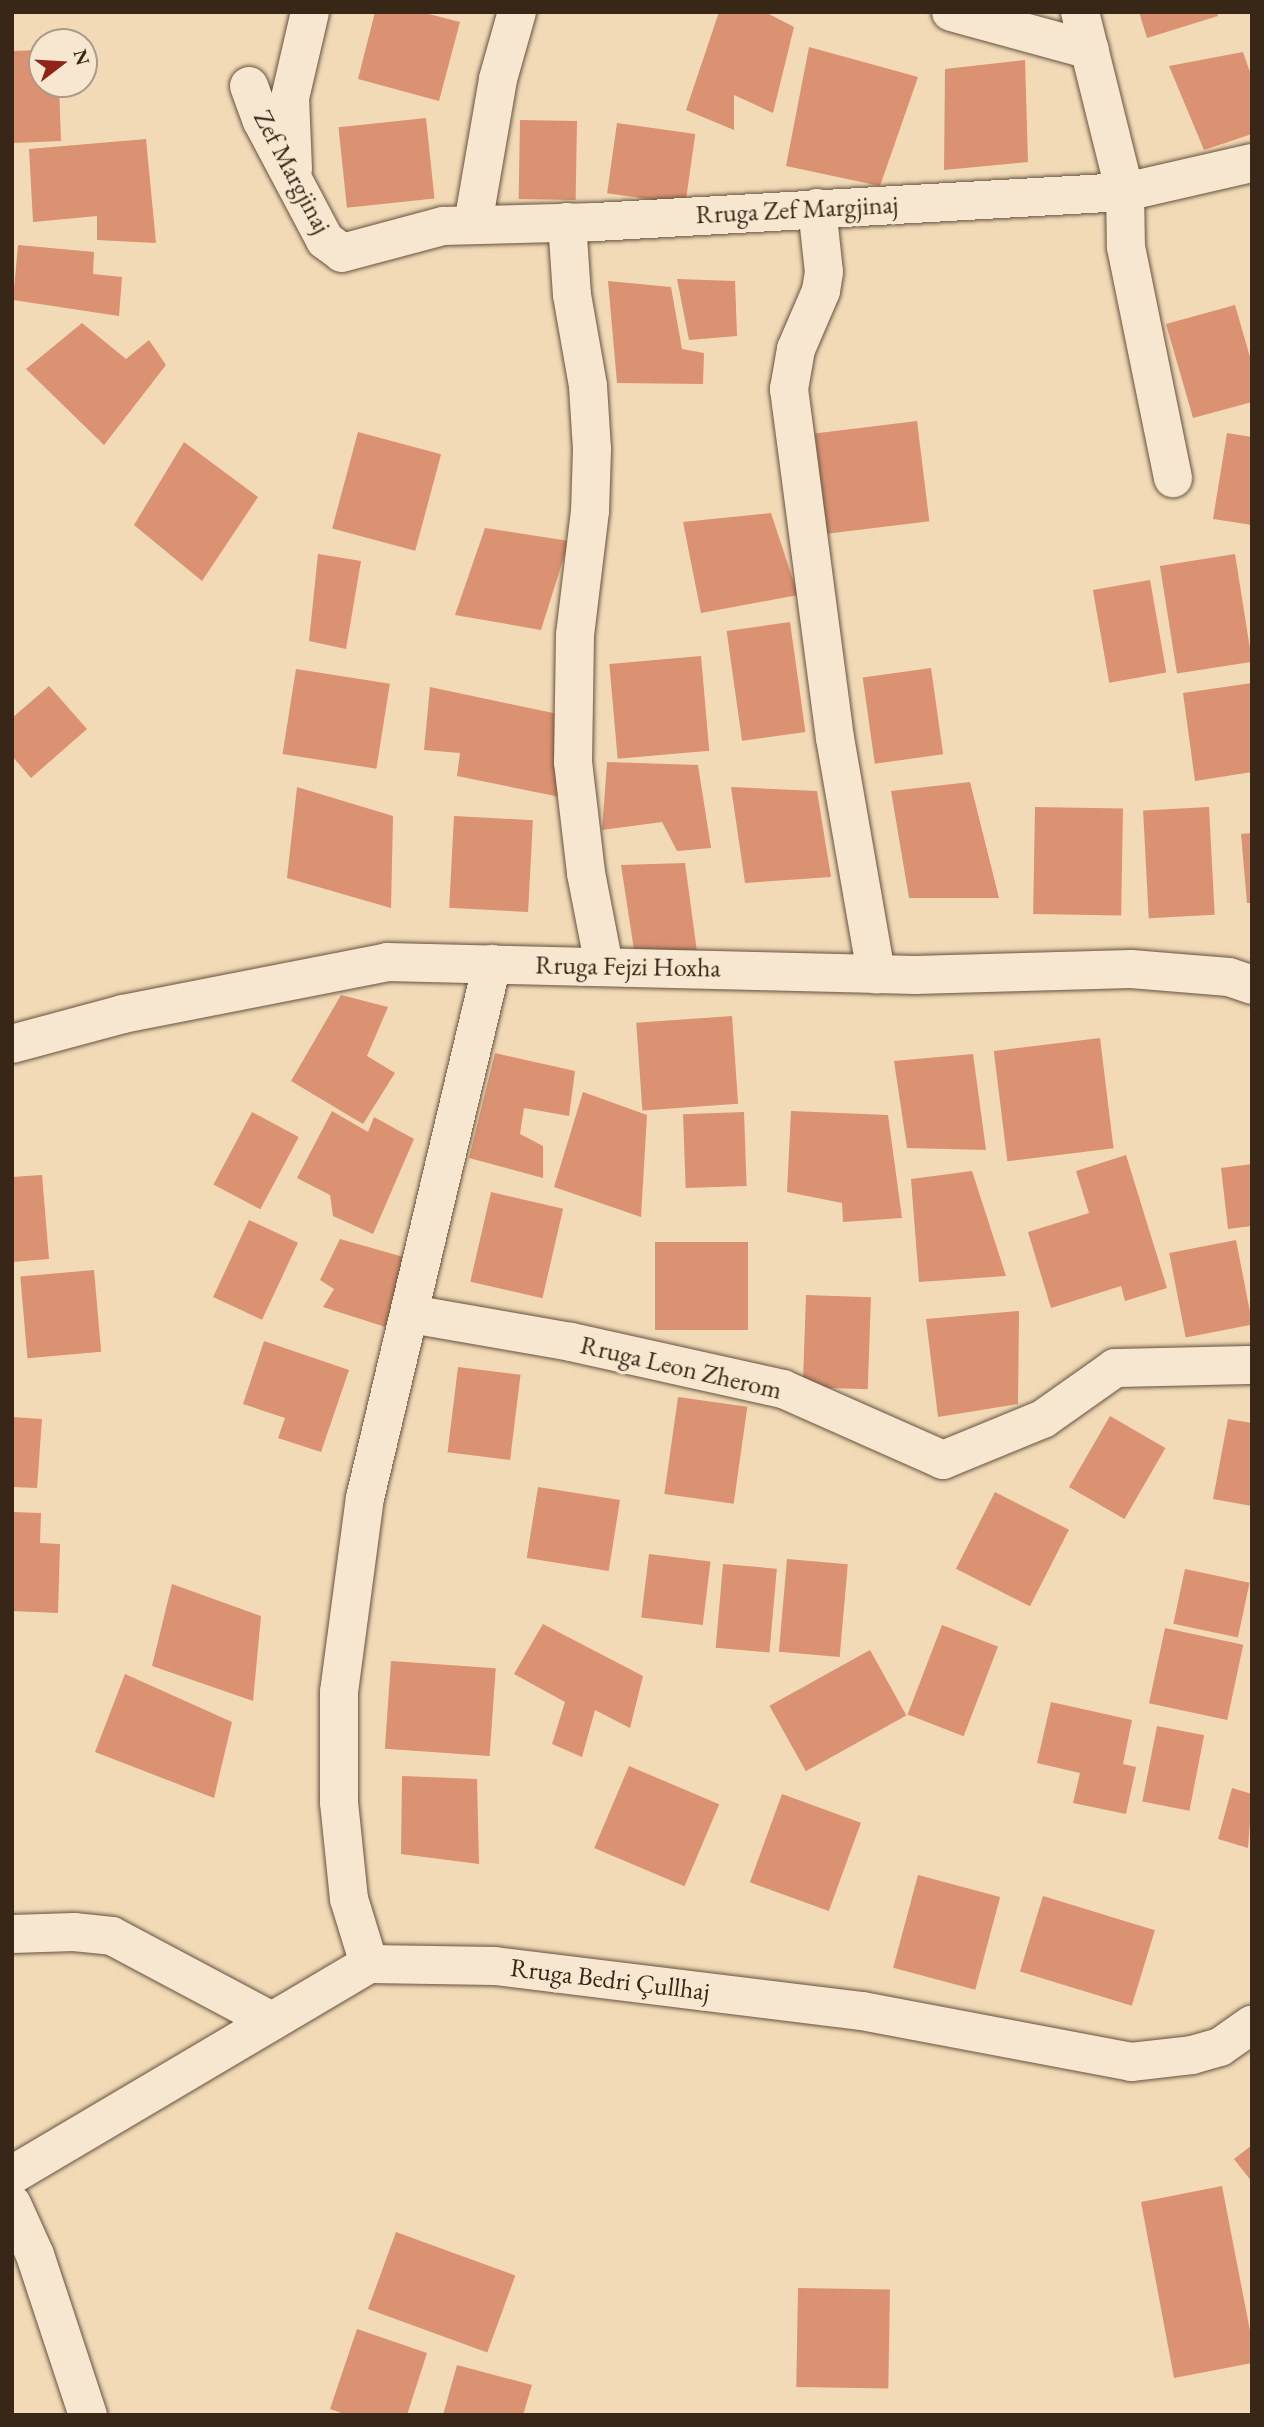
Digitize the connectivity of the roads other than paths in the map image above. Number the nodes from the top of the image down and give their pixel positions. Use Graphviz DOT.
graph roads {
  1 [pos="310,12"];
  2 [pos="517,12"];
  3 [pos="951,12"];
  4 [pos="1080,12"];
  5 [pos="1090,50"];
  6 [pos="250,86"];
  7 [pos="1252,163"];
  8 [pos="294,182"];
  9 [pos="1125,192"];
  10 [pos="817,208"];
  11 [pos="567,222"];
  12 [pos="473,224"];
  13 [pos="342,253"];
  14 [pos="1173,478"];
  15 [pos="492,964"];
  16 [pos="604,966"];
  17 [pos="876,974"];
  18 [pos="1252,985"];
  19 [pos="12,1044"];
  20 [pos="411,1314"];
  21 [pos="1252,1365"];
  22 [pos="12,1934"];
  23 [pos="369,1964"];
  24 [pos="272,2021"];
  25 [pos="1252,2025"];
  26 [pos="12,2175"];
  27 [pos="12,2204"];
  28 [pos="88,2415"];
  1 -- 8 [label="street"];
  2 -- 12 [label="street"];
  3 -- 5 [label="street"];
  4 -- 5 [label="street"];
  5 -- 9 [label="street"];
  6 -- 8 [label="street, Zef Margjinaj"];
  7 -- 9 [label="street, Rruga Zef Margjinaj"];
  8 -- 13 [label="street, Zef Margjinaj"];
  9 -- 10 [label="street, Rruga Zef Margjinaj"];
  9 -- 14 [label="street"];
  10 -- 11 [label="street, Rruga Zef Margjinaj"];
  10 -- 17 [label="street"];
  11 -- 12 [label="street, Rruga Zef Margjinaj"];
  11 -- 16 [label="street"];
  12 -- 13 [label="street, Rruga Zef Margjinaj"];
  15 -- 16 [label="street, Rruga Fejzi Hoxha"];
  15 -- 19 [label="street, Rruga Fejzi Hoxha"];
  15 -- 20 [label="street"];
  16 -- 17 [label="street, Rruga Fejzi Hoxha"];
  17 -- 18 [label="street, Rruga Fejzi Hoxha"];
  20 -- 21 [label="street, Rruga Leon Zherom"];
  20 -- 23 [label="street"];
  22 -- 24 [label="street"];
  23 -- 24 [label="street"];
  23 -- 25 [label="street, Rruga Bedri Çullhaj"];
  24 -- 26 [label="street"];
  27 -- 28 [label="street"];
}
